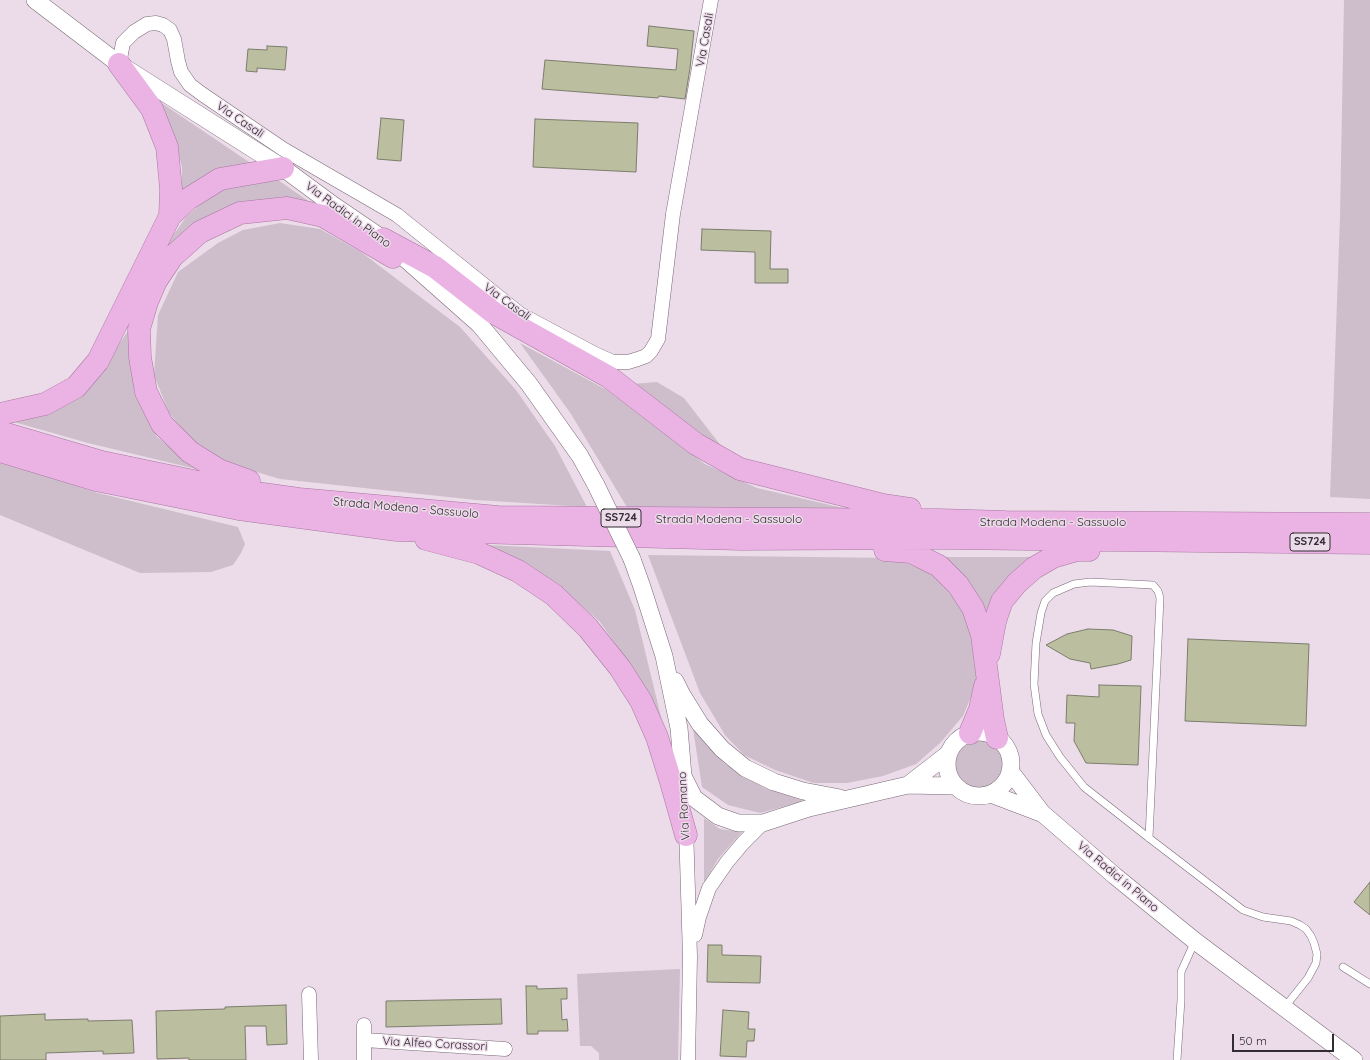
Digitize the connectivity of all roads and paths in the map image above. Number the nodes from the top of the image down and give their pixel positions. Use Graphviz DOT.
graph roads {
  1 [pos="36,0"];
  2 [pos="711,0"];
  3 [pos="119,64"];
  4 [pos="283,168"];
  5 [pos="170,216"];
  6 [pos="383,239"];
  7 [pos="426,278"];
  8 [pos="0,414"];
  9 [pos="0,432"];
  10 [pos="0,451"];
  11 [pos="299,499"];
  12 [pos="1006,522"];
  13 [pos="1370,524"];
  14 [pos="397,530"];
  15 [pos="1251,532"];
  16 [pos="742,539"];
  17 [pos="1228,542"];
  18 [pos="1370,542"];
  19 [pos="632,559"];
  20 [pos="664,656"];
  21 [pos="987,675"];
  22 [pos="970,733"];
  23 [pos="997,738"];
  24 [pos="948,754"];
  25 [pos="1010,771"];
  26 [pos="683,776"];
  27 [pos="908,785"];
  28 [pos="955,786"];
  29 [pos="991,794"];
  30 [pos="846,798"];
  31 [pos="1042,813"];
  32 [pos="763,823"];
  33 [pos="686,835"];
  34 [pos="1150,838"];
  35 [pos="1195,941"];
  36 [pos="690,957"];
  37 [pos="1343,967"];
  38 [pos="1370,984"];
  39 [pos="309,994"];
  40 [pos="1284,1008"];
  41 [pos="364,1025"];
  42 [pos="364,1040"];
  43 [pos="505,1049"];
  44 [pos="311,1060"];
  45 [pos="364,1060"];
  46 [pos="688,1060"];
  47 [pos="1177,1060"];
  48 [pos="1354,1060"];
  1 -- 3 [label="street, Via Radici in Piano"];
  2 -- 3 [label="street, Via Casali"];
  3 -- 4 [label="street, Via Radici in Piano"];
  3 -- 5 [label="highway"];
  4 -- 5 [label="highway"];
  4 -- 6 [label="street, Via Radici in Piano"];
  5 -- 8 [label="highway"];
  6 -- 7 [label="street, Via Radici in Piano"];
  6 -- 12 [label="highway"];
  7 -- 11 [label="highway"];
  7 -- 19 [label="street, Via Radici in Piano, bridge"];
  9 -- 11 [label="highway, Strada Modena - Sassuolo / SS724"];
  10 -- 14 [label="highway, Strada Modena - Sassuolo / SS724"];
  11 -- 12 [label="highway, Strada Modena - Sassuolo / SS724"];
  12 -- 15 [label="highway, Strada Modena - Sassuolo / SS724"];
  13 -- 15 [label="highway, SS724"];
  14 -- 16 [label="highway, Strada Modena - Sassuolo / SS724"];
  14 -- 33 [label="highway"];
  15 -- 17 [label="highway, Strada Modena - Sassuolo / SS724"];
  15 -- 18 [label="highway, SS724"];
  16 -- 17 [label="highway, Strada Modena - Sassuolo / SS724"];
  16 -- 21 [label="highway"];
  17 -- 21 [label="highway"];
  19 -- 20 [label="street, Via Romano"];
  20 -- 26 [label="street, Via Romano"];
  20 -- 30 [label="street"];
  21 -- 22 [label="highway"];
  21 -- 23 [label="highway"];
  22 -- 23 [label="street"];
  22 -- 24 [label="street"];
  23 -- 25 [label="street"];
  24 -- 27 [label="street"];
  24 -- 28 [label="street"];
  25 -- 29 [label="street"];
  25 -- 31 [label="street, Via Radici in Piano"];
  26 -- 32 [label="street"];
  26 -- 33 [label="street, Via Romano"];
  27 -- 28 [label="street"];
  27 -- 30 [label="street"];
  28 -- 29 [label="street"];
  29 -- 31 [label="street, Via Radici in Piano"];
  30 -- 32 [label="street"];
  31 -- 35 [label="street, Via Radici in Piano"];
  32 -- 36 [label="street"];
  33 -- 36 [label="street, Via Romano"];
  34 -- 34 [label="lane"];
  34 -- 40 [label="lane"];
  35 -- 40 [label="street, Via Radici in Piano"];
  35 -- 47 [label="lane"];
  36 -- 46 [label="street, Via Romano"];
  37 -- 38 [label="lane"];
  39 -- 44 [label="street"];
  40 -- 48 [label="street, Via Radici in Piano"];
  41 -- 42 [label="street, Via Alfeo Corassori"];
  42 -- 43 [label="street, Via Alfeo Corassori"];
  42 -- 45 [label="street, Via Alfeo Corassori"];
}
